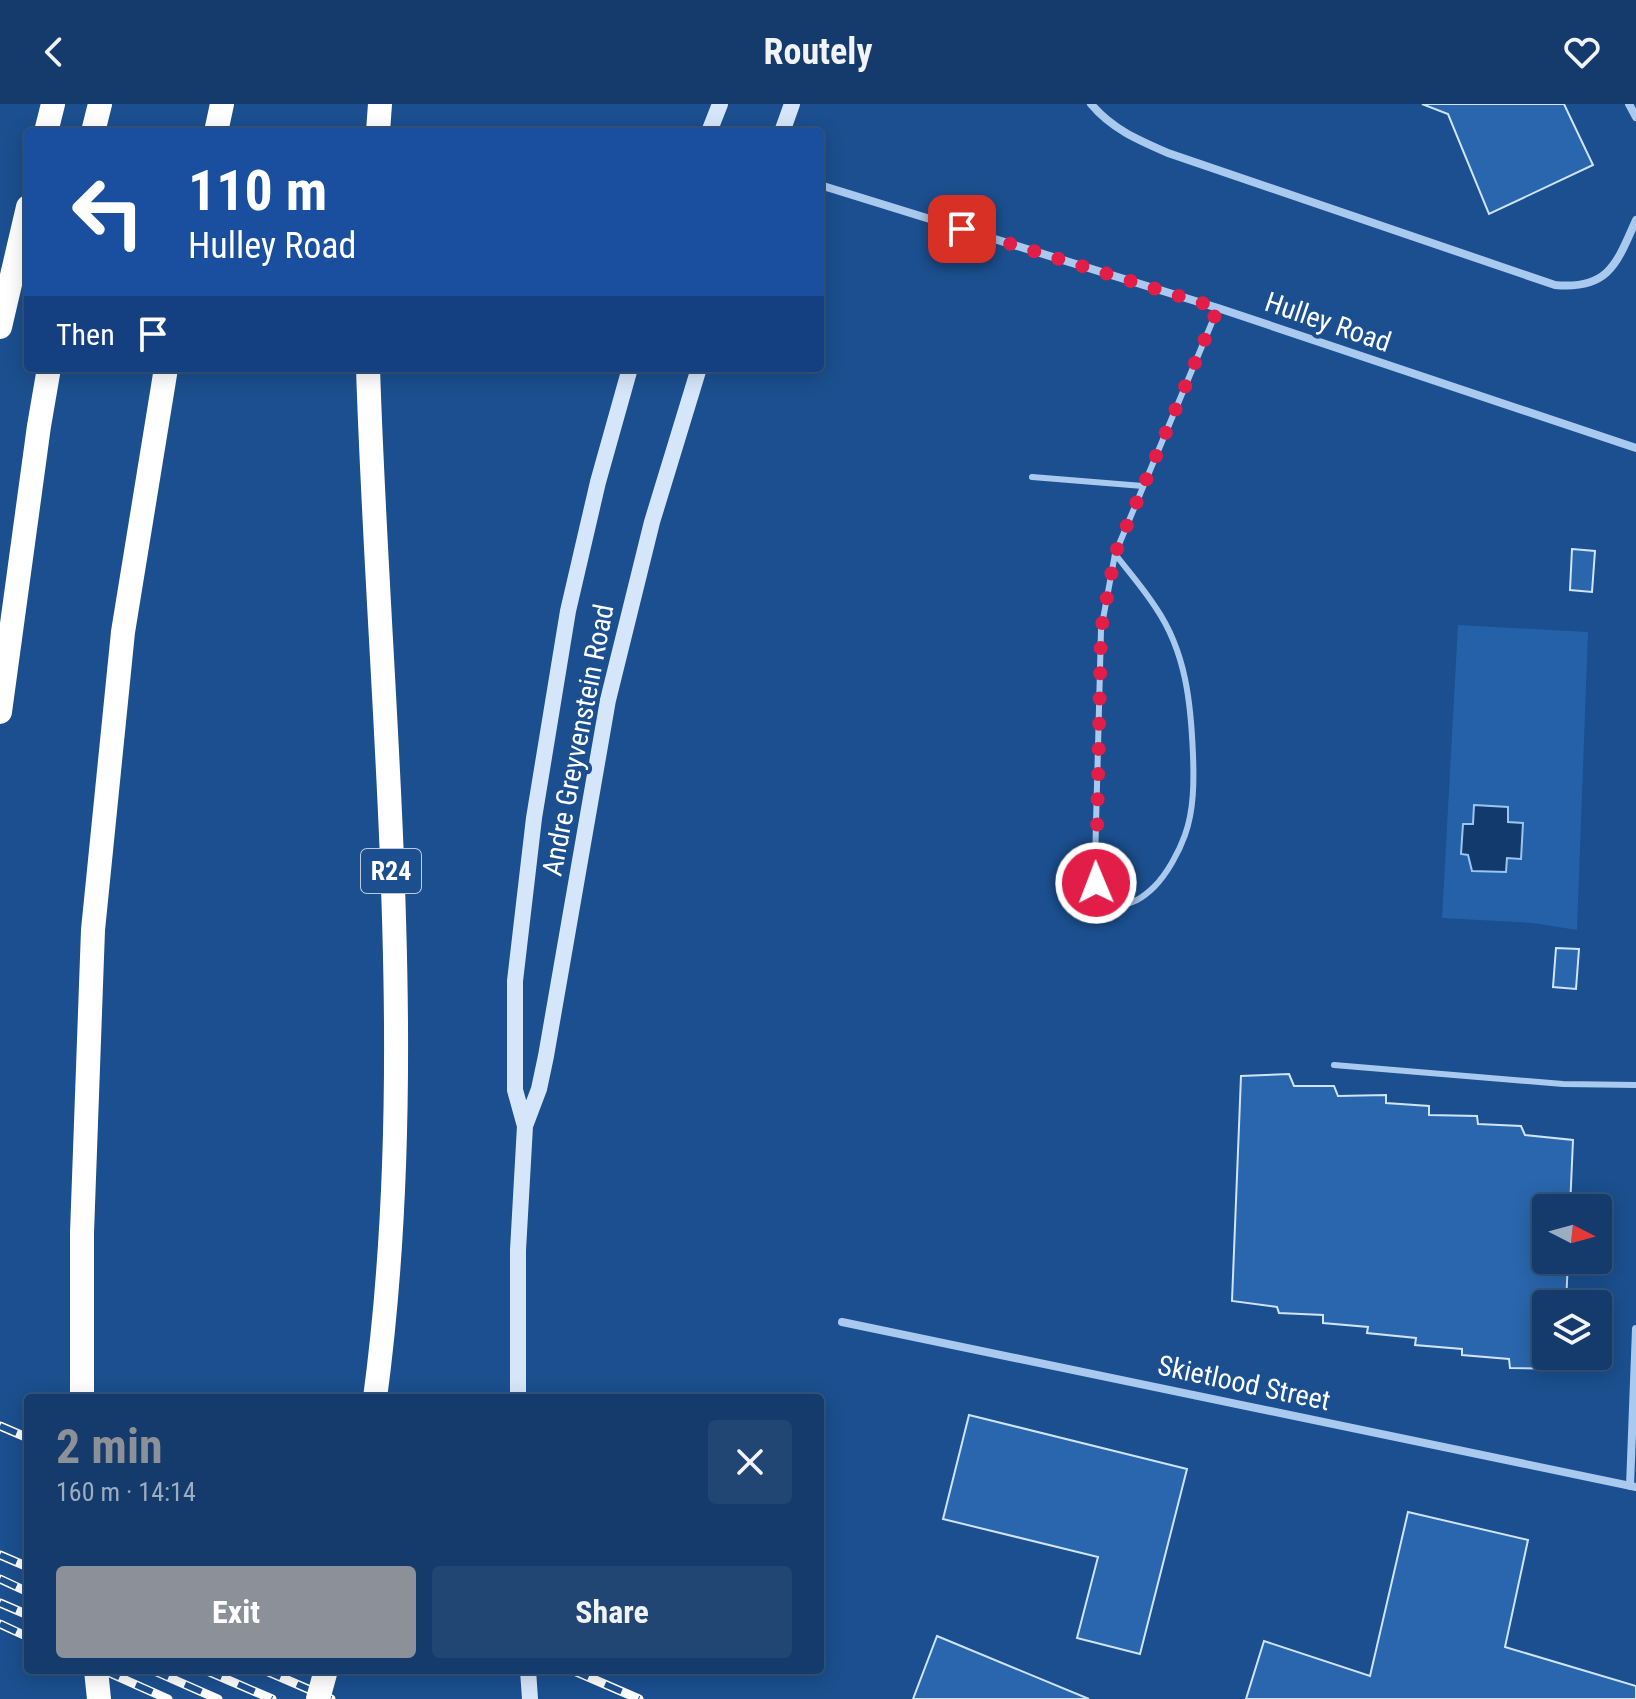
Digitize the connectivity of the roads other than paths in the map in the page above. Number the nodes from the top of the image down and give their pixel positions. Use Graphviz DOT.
graph roads {
  1 [pos="53,104"];
  2 [pos="100,104"];
  3 [pos="222,104"];
  4 [pos="380,104"];
  5 [pos="720,104"];
  6 [pos="792,104"];
  7 [pos="1091,104"];
  8 [pos="1629,104"];
  9 [pos="1636,117"];
  10 [pos="47,128"];
  11 [pos="94,128"];
  12 [pos="217,128"];
  13 [pos="378,128"];
  14 [pos="711,128"];
  15 [pos="783,128"];
  16 [pos="824,186"];
  17 [pos="1636,220"];
  18 [pos="24,224"];
  19 [pos="1218,308"];
  20 [pos="0,327"];
  21 [pos="48,372"];
  22 [pos="165,372"];
  23 [pos="368,372"];
  24 [pos="629,372"];
  25 [pos="698,372"];
  26 [pos="1636,448"];
  27 [pos="1032,477"];
  28 [pos="1143,486"];
  29 [pos="1115,554"];
  30 [pos="0,712"];
  31 [pos="1334,1065"];
  32 [pos="1636,1085"];
  33 [pos="525,1126"];
  34 [pos="842,1322"];
  35 [pos="1636,1329"];
  36 [pos="376,1386"];
  37 [pos="82,1394"];
  38 [pos="518,1394"];
  39 [pos="1633,1486"];
  40 [pos="96,1674"];
  41 [pos="325,1674"];
  42 [pos="528,1674"];
  43 [pos="99,1699"];
  44 [pos="318,1699"];
  45 [pos="530,1699"];
  1 -- 10 [label="highway"];
  2 -- 11 [label="highway"];
  3 -- 12 [label="highway"];
  4 -- 13 [label="highway"];
  5 -- 14 [label="main road"];
  6 -- 15 [label="main road"];
  7 -- 17 [label="street"];
  8 -- 9 [label="street"];
  16 -- 19 [label="street, Hulley Road"];
  18 -- 20 [label="highway"];
  19 -- 26 [label="street, Hulley Road"];
  19 -- 28 [label="lane"];
  21 -- 30 [label="highway"];
  22 -- 37 [label="highway"];
  23 -- 36 [label="highway, R24"];
  24 -- 33 [label="main road, Andre Greyvenstein Road"];
  25 -- 33 [label="main road, Andre Greyvenstein Road"];
  27 -- 28 [label="lane"];
  28 -- 29 [label="lane"];
  29 -- 29 [label="lane"];
  31 -- 32 [label="lane"];
  33 -- 38 [label="main road, Andre Greyvenstein Road"];
  34 -- 39 [label="street, Skietlood Street"];
  35 -- 39 [label="street"];
  40 -- 43 [label="highway"];
  41 -- 44 [label="highway, bridge"];
  42 -- 45 [label="main road"];
}
